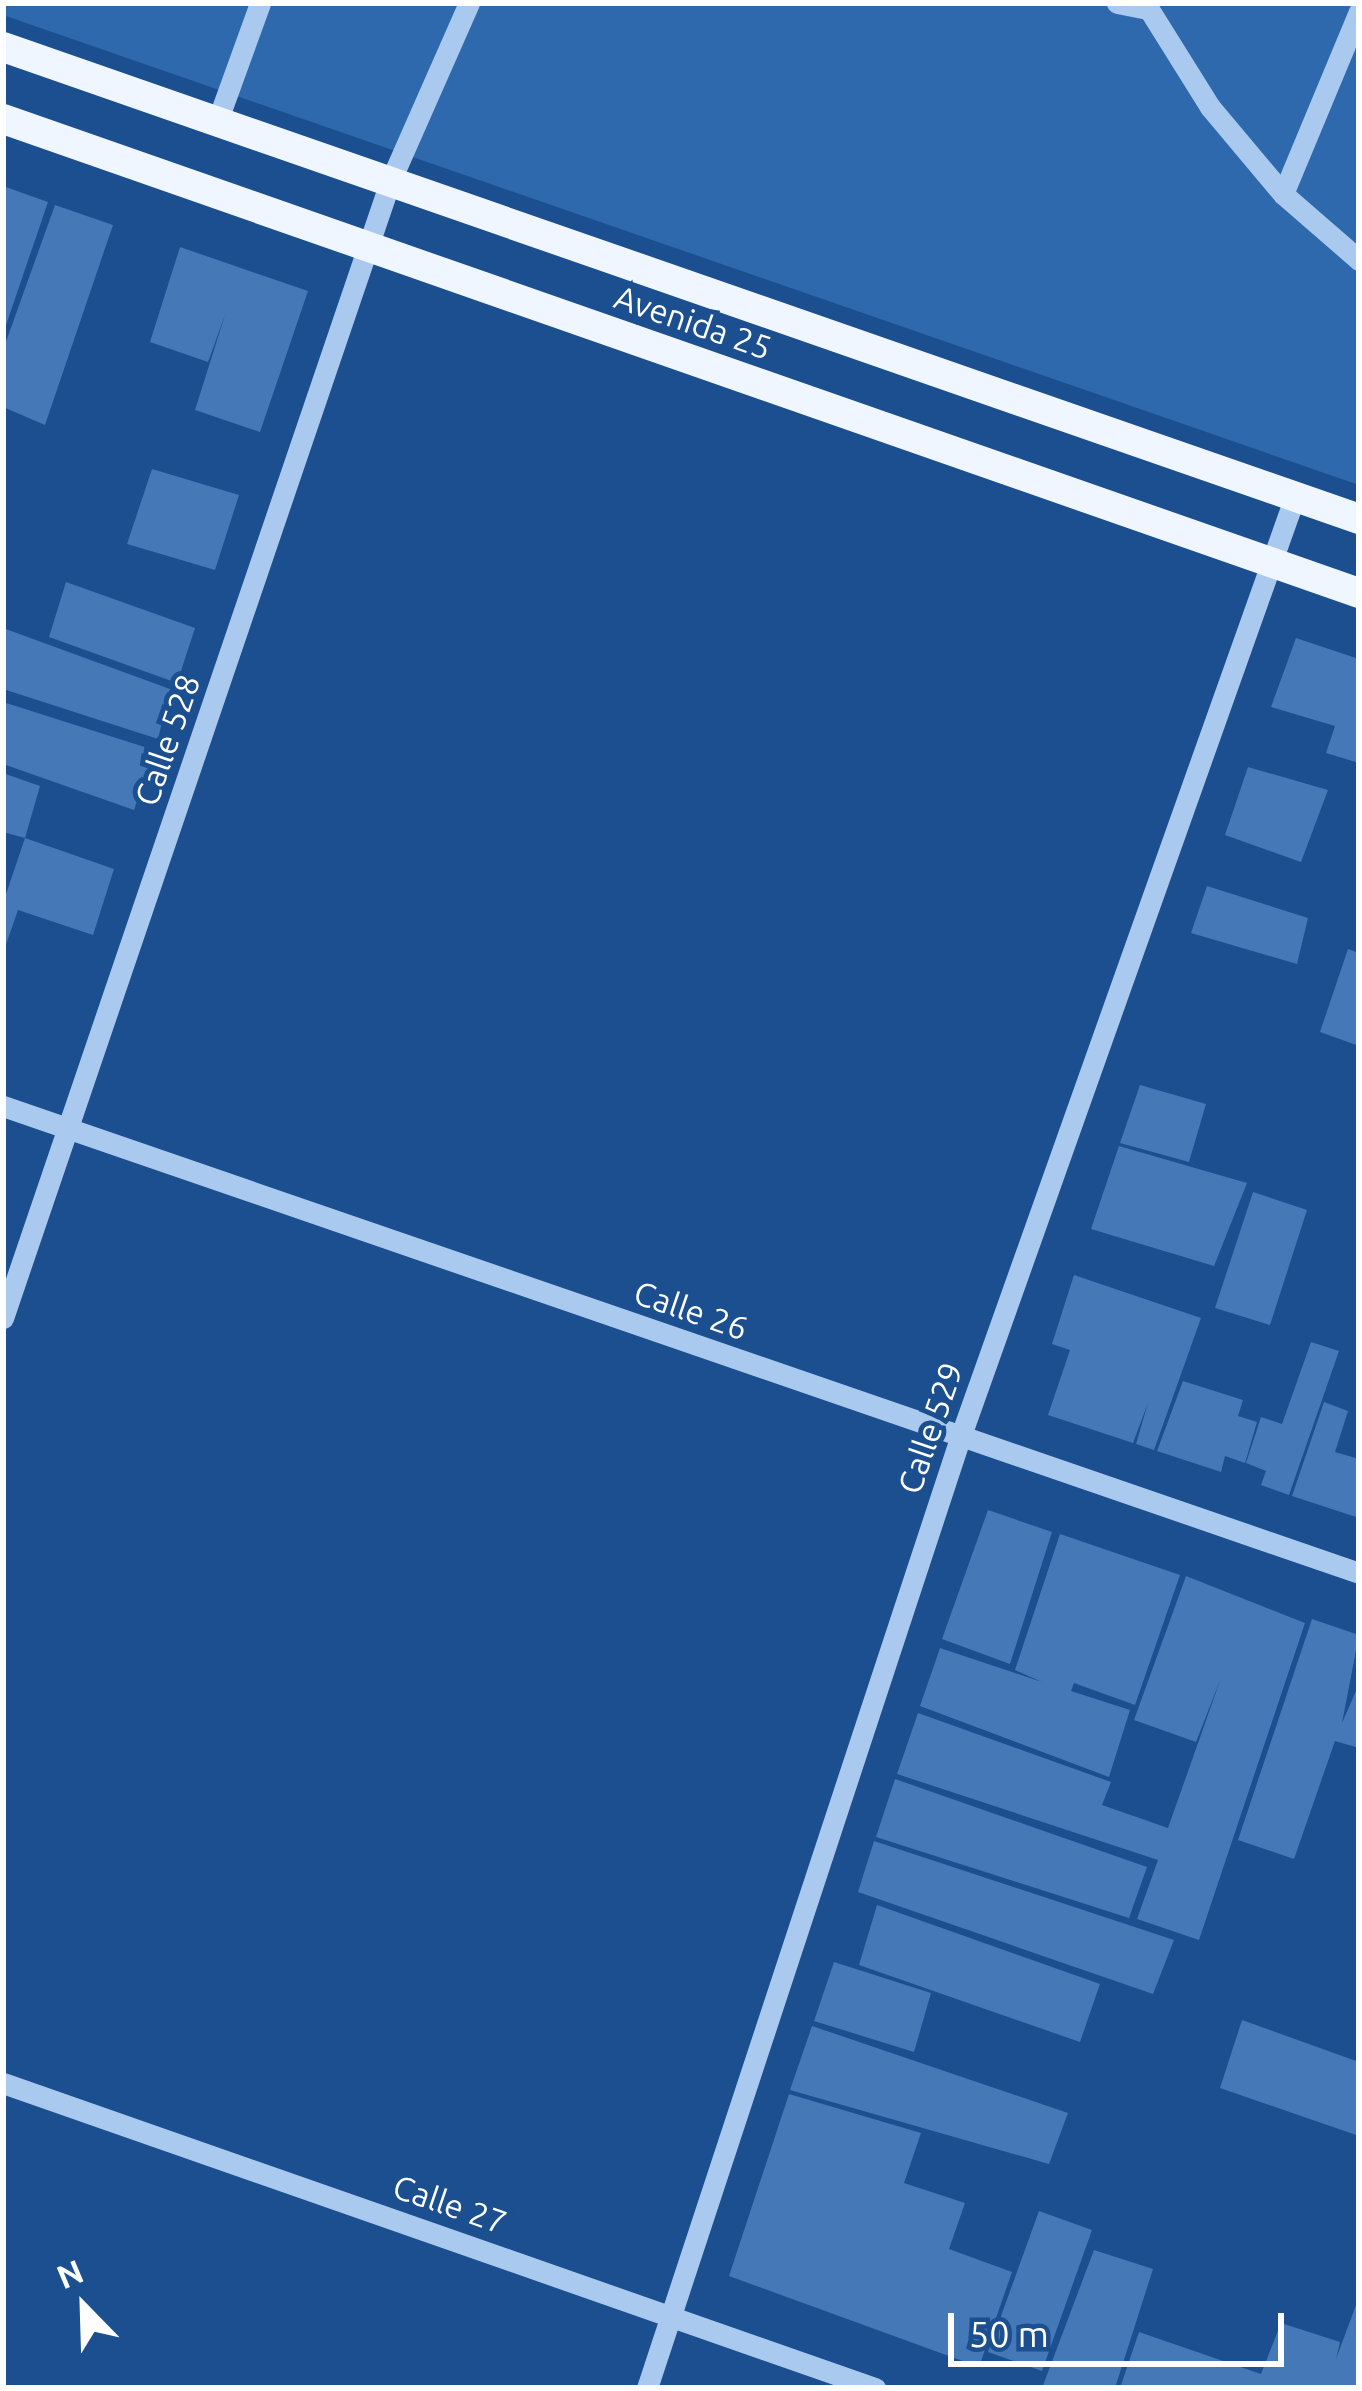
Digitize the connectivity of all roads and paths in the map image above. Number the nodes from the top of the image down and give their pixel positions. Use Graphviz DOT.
graph roads {
  1 [pos="260,3"];
  2 [pos="469,3"];
  3 [pos="1117,3"];
  4 [pos="1146,6"];
  5 [pos="1359,11"];
  6 [pos="3,47"];
  7 [pos="3,119"];
  8 [pos="217,122"];
  9 [pos="390,182"];
  10 [pos="1283,194"];
  11 [pos="369,245"];
  12 [pos="1359,260"];
  13 [pos="1295,496"];
  14 [pos="1359,519"];
  15 [pos="1270,564"];
  16 [pos="1359,593"];
  17 [pos="3,1106"];
  18 [pos="70,1129"];
  19 [pos="3,1318"];
  20 [pos="960,1438"];
  21 [pos="1359,1573"];
  22 [pos="3,2083"];
  23 [pos="672,2317"];
  24 [pos="647,2388"];
  25 [pos="875,2388"];
  1 -- 8 [label="street"];
  2 -- 9 [label="street, Calle 528"];
  3 -- 4 [label="street"];
  4 -- 10 [label="street"];
  5 -- 10 [label="street"];
  6 -- 8 [label="main road, Avenida 25"];
  7 -- 11 [label="main road, Avenida 25"];
  8 -- 9 [label="main road, Avenida 25"];
  9 -- 11 [label="street, Calle 528"];
  9 -- 13 [label="main road, Avenida 25"];
  10 -- 12 [label="street"];
  11 -- 15 [label="main road, Avenida 25"];
  11 -- 18 [label="street, Calle 528"];
  13 -- 14 [label="main road, Avenida 25"];
  13 -- 15 [label="street, Calle 529"];
  15 -- 16 [label="main road, Avenida 25"];
  15 -- 20 [label="street, Calle 529"];
  17 -- 18 [label="street, Calle 26"];
  18 -- 19 [label="street, Calle 528"];
  18 -- 20 [label="street, Calle 26"];
  20 -- 21 [label="street, Calle 26"];
  20 -- 23 [label="street, Calle 529"];
  22 -- 23 [label="street, Calle 27"];
  23 -- 24 [label="street, Calle 529"];
  23 -- 25 [label="street, Calle 27"];
}
